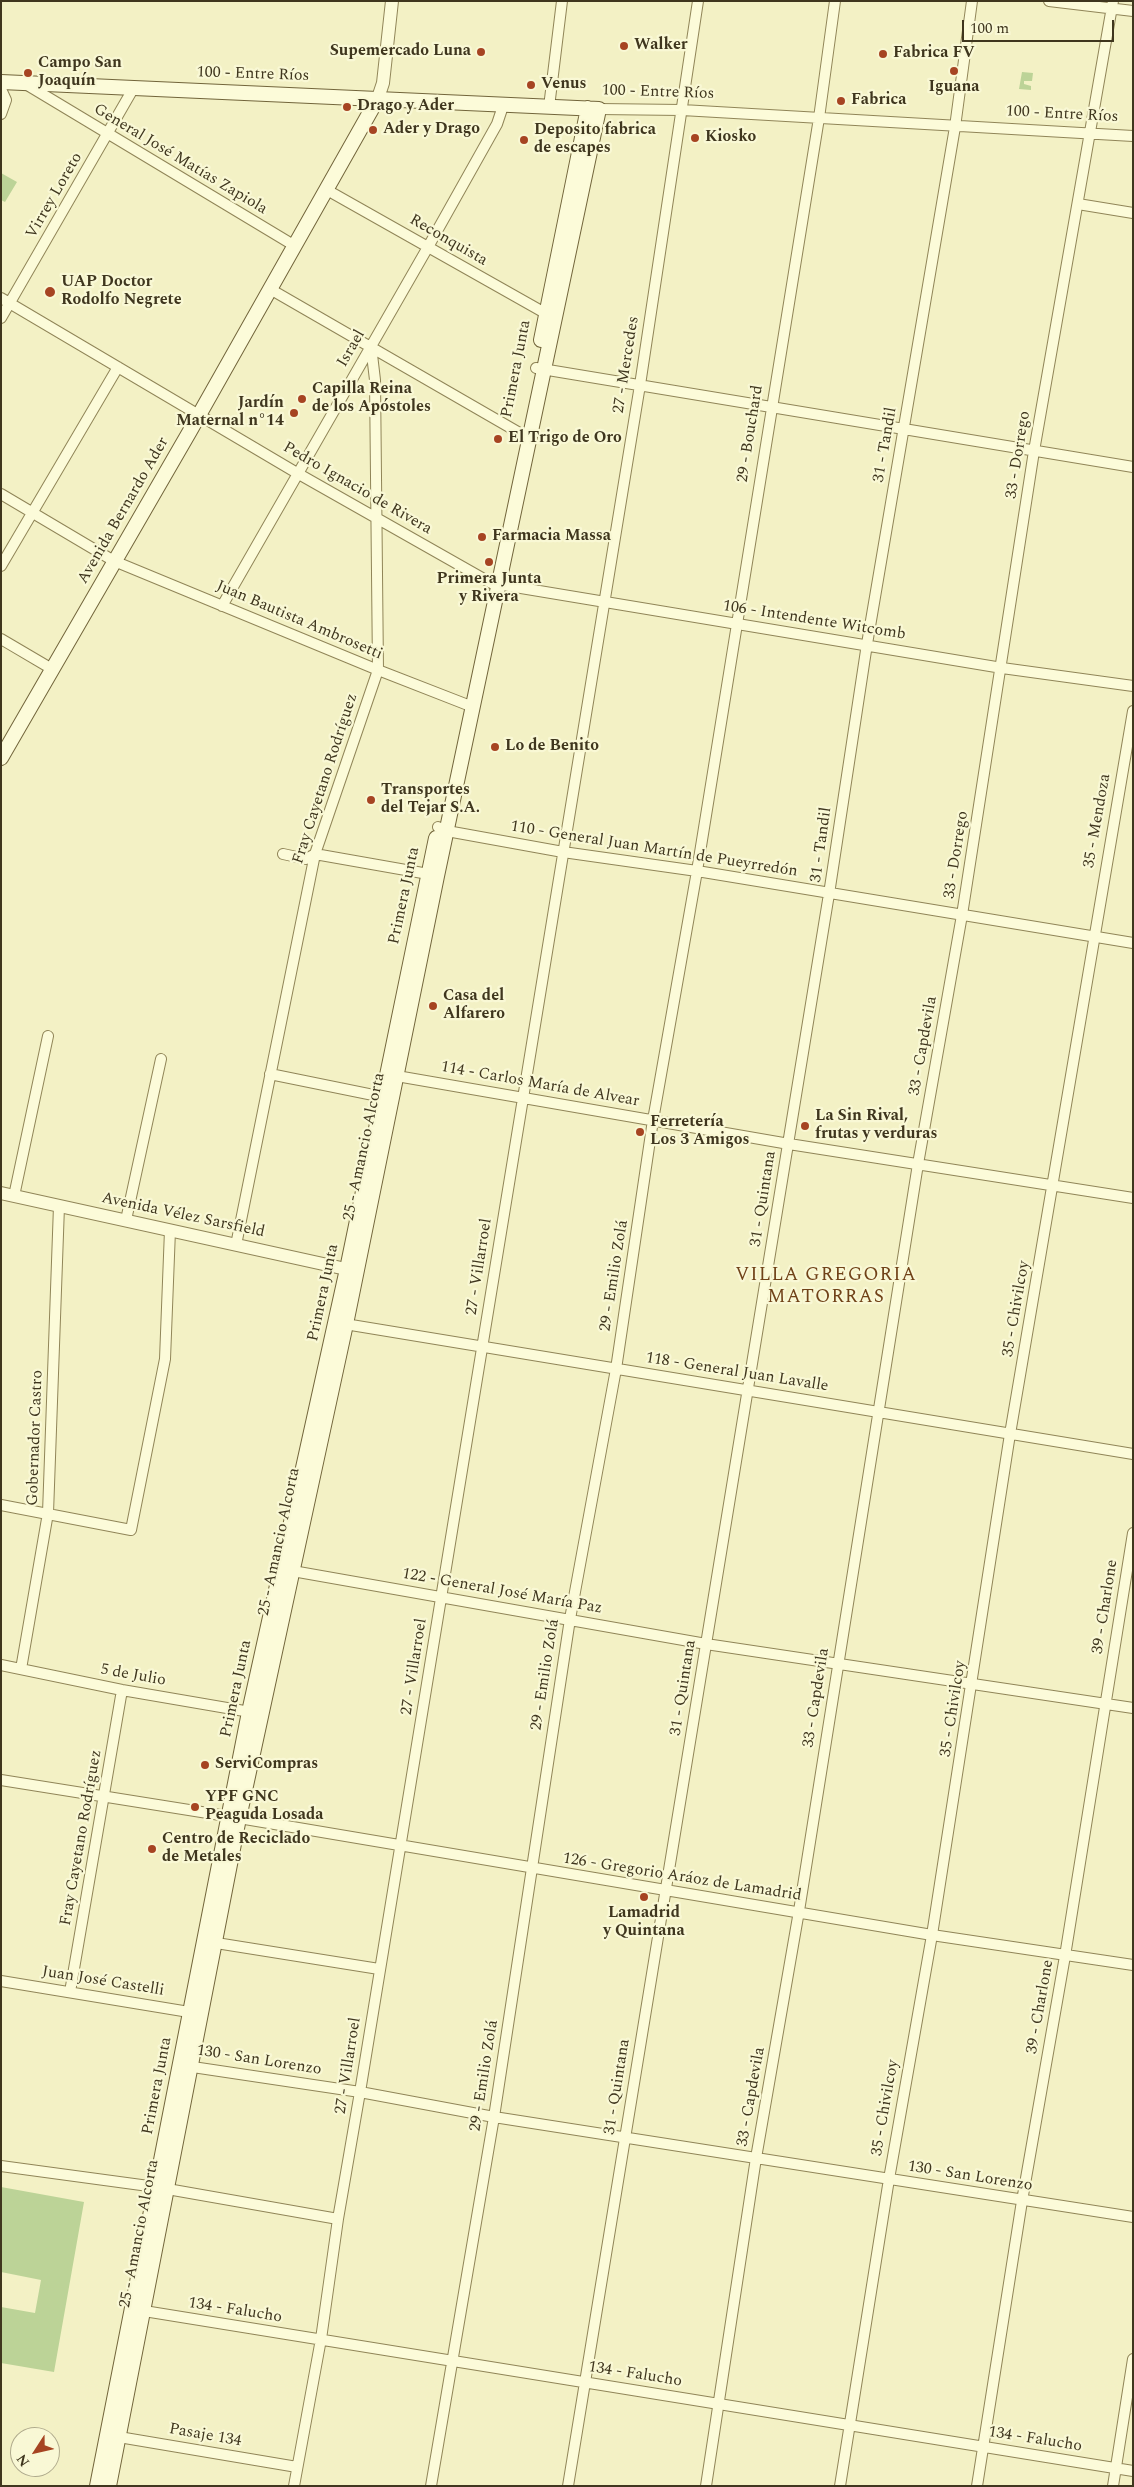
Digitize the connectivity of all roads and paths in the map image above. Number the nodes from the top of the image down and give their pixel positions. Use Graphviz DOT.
graph roads {
  1 [pos="392,1"];
  2 [pos="562,1"];
  3 [pos="698,1"];
  4 [pos="835,1"];
  5 [pos="972,1"];
  6 [pos="1049,1"];
  7 [pos="1112,5"];
  8 [pos="1133,11"];
  9 [pos="1,82"];
  10 [pos="24,83"];
  11 [pos="1,89"];
  12 [pos="133,89"];
  13 [pos="378,98"];
  14 [pos="503,106"];
  15 [pos="549,107"];
  16 [pos="593,109"];
  17 [pos="682,110"];
  18 [pos="1,114"];
  19 [pos="820,118"];
  20 [pos="954,127"];
  21 [pos="108,134"];
  22 [pos="1089,134"];
  23 [pos="1133,136"];
  24 [pos="327,190"];
  25 [pos="1078,204"];
  26 [pos="1133,213"];
  27 [pos="295,246"];
  28 [pos="428,247"];
  29 [pos="270,290"];
  30 [pos="6,300"];
  31 [pos="550,316"];
  32 [pos="1,318"];
  33 [pos="371,346"];
  34 [pos="118,367"];
  35 [pos="540,368"];
  36 [pos="640,385"];
  37 [pos="771,407"];
  38 [pos="199,415"];
  39 [pos="904,429"];
  40 [pos="526,437"];
  41 [pos="1034,451"];
  42 [pos="1133,467"];
  43 [pos="297,473"];
  44 [pos="1,494"];
  45 [pos="32,512"];
  46 [pos="377,518"];
  47 [pos="114,561"];
  48 [pos="1,566"];
  49 [pos="495,584"];
  50 [pos="604,603"];
  51 [pos="222,606"];
  52 [pos="736,625"];
  53 [pos="1,639"];
  54 [pos="867,644"];
  55 [pos="1002,668"];
  56 [pos="52,669"];
  57 [pos="378,670"];
  58 [pos="1133,686"];
  59 [pos="469,706"];
  60 [pos="1133,711"];
  61 [pos="1,758"];
  62 [pos="442,829"];
  63 [pos="564,852"];
  64 [pos="282,854"];
  65 [pos="315,854"];
  66 [pos="697,871"];
  67 [pos="432,875"];
  68 [pos="830,894"];
  69 [pos="962,915"];
  70 [pos="1094,936"];
  71 [pos="1133,943"];
  72 [pos="48,1036"];
  73 [pos="161,1059"];
  74 [pos="270,1074"];
  75 [pos="392,1076"];
  76 [pos="386,1097"];
  77 [pos="522,1098"];
  78 [pos="653,1120"];
  79 [pos="788,1144"];
  80 [pos="918,1164"];
  81 [pos="1054,1186"];
  82 [pos="1,1194"];
  83 [pos="14,1196"];
  84 [pos="1133,1198"];
  85 [pos="59,1206"];
  86 [pos="126,1220"];
  87 [pos="170,1230"];
  88 [pos="236,1245"];
  89 [pos="352,1270"];
  90 [pos="341,1323"];
  91 [pos="482,1346"];
  92 [pos="616,1368"];
  93 [pos="748,1390"];
  94 [pos="879,1412"];
  95 [pos="1010,1434"];
  96 [pos="1133,1454"];
  97 [pos="1,1504"];
  98 [pos="48,1513"];
  99 [pos="1133,1533"];
  100 [pos="286,1570"];
  101 [pos="442,1598"];
  102 [pos="570,1619"];
  103 [pos="706,1644"];
  104 [pos="838,1663"];
  105 [pos="1,1665"];
  106 [pos="21,1669"];
  107 [pos="973,1684"];
  108 [pos="122,1690"];
  109 [pos="1106,1703"];
  110 [pos="1133,1708"];
  111 [pos="255,1713"];
  112 [pos="1,1780"];
  113 [pos="104,1797"];
  114 [pos="233,1817"];
  115 [pos="400,1847"];
  116 [pos="532,1868"];
  117 [pos="666,1890"];
  118 [pos="799,1911"];
  119 [pos="932,1935"];
  120 [pos="209,1941"];
  121 [pos="1065,1956"];
  122 [pos="1133,1966"];
  123 [pos="380,1969"];
  124 [pos="1,1981"];
  125 [pos="70,1992"];
  126 [pos="195,2013"];
  127 [pos="185,2066"];
  128 [pos="360,2092"];
  129 [pos="494,2117"];
  130 [pos="625,2137"];
  131 [pos="756,2158"];
  132 [pos="1,2166"];
  133 [pos="889,2179"];
  134 [pos="161,2188"];
  135 [pos="1022,2201"];
  136 [pos="1133,2217"];
  137 [pos="338,2219"];
  138 [pos="138,2310"];
  139 [pos="321,2340"];
  140 [pos="1133,2359"];
  141 [pos="452,2361"];
  142 [pos="584,2382"];
  143 [pos="719,2404"];
  144 [pos="850,2425"];
  145 [pos="113,2436"];
  146 [pos="984,2447"];
  147 [pos="297,2467"];
  148 [pos="1115,2468"];
  149 [pos="1133,2471"];
  150 [pos="97,2486"];
  151 [pos="110,2486"];
  152 [pos="294,2486"];
  153 [pos="431,2486"];
  154 [pos="568,2486"];
  155 [pos="706,2486"];
  156 [pos="840,2486"];
  157 [pos="977,2486"];
  158 [pos="1113,2486"];
  1 -- 13 [label="street"];
  2 -- 15 [label="street"];
  3 -- 17 [label="street, 27 - Mercedes"];
  4 -- 19 [label="street, 29 - Bouchard"];
  5 -- 20 [label="street, 31 - Tandil"];
  6 -- 7 [label="street"];
  7 -- 8 [label="street"];
  7 -- 22 [label="street, 33 - Dorrego"];
  9 -- 10 [label="main road, 100 - Entre Ríos"];
  10 -- 12 [label="main road, 100 - Entre Ríos"];
  10 -- 21 [label="street, General José Matías Zapiola"];
  11 -- 18 [label="street"];
  12 -- 13 [label="main road, 100 - Entre Ríos"];
  12 -- 21 [label="street, Virrey Loreto"];
  13 -- 14 [label="main road, 100 - Entre Ríos"];
  13 -- 24 [label="main road, Avenida Bernardo Ader"];
  14 -- 15 [label="main road, 100 - Entre Ríos"];
  14 -- 28 [label="street, Israel"];
  15 -- 16 [label="main road, 100 - Entre Ríos"];
  16 -- 17 [label="street, 100 - Entre Ríos"];
  16 -- 31 [label="main road, Primera Junta"];
  17 -- 19 [label="street, 100 - Entre Ríos"];
  17 -- 36 [label="street, 27 - Mercedes"];
  19 -- 20 [label="street, 100 - Entre Ríos"];
  19 -- 37 [label="street, 29 - Bouchard"];
  20 -- 22 [label="street, 100 - Entre Ríos"];
  20 -- 39 [label="street, 31 - Tandil"];
  21 -- 27 [label="street, General José Matías Zapiola"];
  21 -- 30 [label="street, Virrey Loreto"];
  22 -- 23 [label="street, 100 - Entre Ríos"];
  22 -- 25 [label="street, 33 - Dorrego"];
  24 -- 27 [label="main road, Avenida Bernardo Ader"];
  24 -- 28 [label="street, Reconquista"];
  25 -- 26 [label="street"];
  25 -- 41 [label="street, 33 - Dorrego"];
  27 -- 29 [label="main road, Avenida Bernardo Ader"];
  28 -- 31 [label="street, Reconquista"];
  28 -- 33 [label="street, Israel"];
  29 -- 33 [label="street"];
  29 -- 38 [label="main road, Avenida Bernardo Ader"];
  30 -- 32 [label="street, Virrey Loreto"];
  30 -- 34 [label="street, Pedro Ignacio de Rivera"];
  31 -- 35 [label="main road, Primera Junta"];
  33 -- 40 [label="street"];
  33 -- 43 [label="street, Israel"];
  33 -- 46 [label="street, Fray Cayetano Rodríguez"];
  34 -- 38 [label="street, Pedro Ignacio de Rivera"];
  34 -- 45 [label="street"];
  35 -- 36 [label="street"];
  35 -- 40 [label="main road, Primera Junta"];
  36 -- 37 [label="street"];
  36 -- 50 [label="street, 27 - Mercedes"];
  37 -- 39 [label="street"];
  37 -- 52 [label="street, 29 - Bouchard"];
  38 -- 43 [label="street, Pedro Ignacio de Rivera"];
  38 -- 47 [label="main road, Avenida Bernardo Ader"];
  39 -- 41 [label="street"];
  39 -- 54 [label="street, 31 - Tandil"];
  40 -- 49 [label="main road, Primera Junta"];
  41 -- 42 [label="street"];
  41 -- 55 [label="street, 33 - Dorrego"];
  43 -- 46 [label="street, Pedro Ignacio de Rivera"];
  43 -- 51 [label="street, Israel"];
  44 -- 45 [label="street, Juan Bautista Ambrosetti"];
  45 -- 47 [label="street, Juan Bautista Ambrosetti"];
  45 -- 48 [label="street"];
  46 -- 49 [label="street, Pedro Ignacio de Rivera"];
  46 -- 57 [label="street, Fray Cayetano Rodríguez"];
  47 -- 51 [label="street, Juan Bautista Ambrosetti"];
  47 -- 56 [label="main road, Avenida Bernardo Ader"];
  49 -- 50 [label="street, 106 - Intendente Witcomb"];
  49 -- 59 [label="main road, Primera Junta"];
  50 -- 52 [label="street, 106 - Intendente Witcomb"];
  50 -- 63 [label="street, 27 - Mercedes"];
  51 -- 57 [label="street, Juan Bautista Ambrosetti"];
  52 -- 54 [label="street, 106 - Intendente Witcomb"];
  52 -- 66 [label="street, 29 - Bouchard"];
  53 -- 56 [label="street"];
  54 -- 55 [label="street, 106 - Intendente Witcomb"];
  54 -- 68 [label="street, 31 - Tandil"];
  55 -- 58 [label="street, 106 - Intendente Witcomb"];
  55 -- 69 [label="street, 33 - Dorrego"];
  56 -- 61 [label="main road, Avenida Bernardo Ader"];
  57 -- 59 [label="street, Juan Bautista Ambrosetti"];
  57 -- 65 [label="street, Fray Cayetano Rodríguez"];
  59 -- 62 [label="main road, Primera Junta"];
  60 -- 70 [label="street, 35 - Mendoza"];
  62 -- 63 [label="street, 110 - General Juan Martín de Pueyrredón"];
  62 -- 67 [label="main road, Primera Junta"];
  63 -- 66 [label="street, 110 - General Juan Martín de Pueyrredón"];
  63 -- 77 [label="street, 27 - Villarroel"];
  64 -- 65 [label="street"];
  65 -- 67 [label="street"];
  65 -- 74 [label="street, Fray Cayetano Rodríguez"];
  66 -- 68 [label="street, 110 - General Juan Martín de Pueyrredón"];
  66 -- 78 [label="street, 29 - Emilio Zolá"];
  67 -- 75 [label="main road, Primera Junta"];
  68 -- 69 [label="street, 110 - General Juan Martín de Pueyrredón"];
  68 -- 79 [label="street, 31 - Quintana"];
  69 -- 70 [label="street, 110 - General Juan Martín de Pueyrredón"];
  69 -- 80 [label="street, 33 - Capdevila"];
  70 -- 71 [label="street, 110 - General Juan Martín de Pueyrredón"];
  70 -- 81 [label="street, 35 - Chivilcoy"];
  72 -- 83 [label="street"];
  73 -- 86 [label="street"];
  74 -- 76 [label="street"];
  74 -- 88 [label="street, Fray Cayetano Rodríguez"];
  75 -- 76 [label="main road, Primera Junta"];
  75 -- 77 [label="street, 114 - Carlos María de Alvear"];
  76 -- 89 [label="main road, Primera Junta"];
  77 -- 78 [label="street, 114 - Carlos María de Alvear"];
  77 -- 91 [label="street, 27 - Villarroel"];
  78 -- 79 [label="street, 114 - Carlos María de Alvear"];
  78 -- 92 [label="street, 29 - Emilio Zolá"];
  79 -- 80 [label="street, 114 - Carlos María de Alvear"];
  79 -- 93 [label="street, 31 - Quintana"];
  80 -- 81 [label="street, 114 - Carlos María de Alvear"];
  80 -- 94 [label="street, 33 - Capdevila"];
  81 -- 84 [label="street, 114 - Carlos María de Alvear"];
  81 -- 95 [label="street, 35 - Chivilcoy"];
  82 -- 83 [label="street, Avenida Vélez Sarsfield"];
  83 -- 85 [label="street, Avenida Vélez Sarsfield"];
  85 -- 86 [label="street, Avenida Vélez Sarsfield"];
  85 -- 98 [label="street, Gobernador Castro"];
  86 -- 87 [label="street, Avenida Vélez Sarsfield"];
  87 -- 88 [label="street, Avenida Vélez Sarsfield"];
  87 -- 98 [label="street"];
  88 -- 89 [label="street, Avenida Vélez Sarsfield"];
  89 -- 90 [label="main road, Primera Junta"];
  90 -- 91 [label="street, 118 - General Juan Lavalle"];
  90 -- 100 [label="main road, Primera Junta"];
  91 -- 92 [label="street, 118 - General Juan Lavalle"];
  91 -- 101 [label="street, 27 - Villarroel"];
  92 -- 93 [label="street, 118 - General Juan Lavalle"];
  92 -- 102 [label="street, 29 - Emilio Zolá"];
  93 -- 94 [label="street, 118 - General Juan Lavalle"];
  93 -- 103 [label="street, 31 - Quintana"];
  94 -- 95 [label="street, 118 - General Juan Lavalle"];
  94 -- 104 [label="street, 33 - Capdevila"];
  95 -- 96 [label="street, 118 - General Juan Lavalle"];
  95 -- 107 [label="street, 35 - Chivilcoy"];
  97 -- 98 [label="street"];
  98 -- 106 [label="street, Gobernador Castro"];
  99 -- 109 [label="street, 39 - Charlone"];
  100 -- 101 [label="street, 122 - General José María Paz"];
  100 -- 111 [label="main road, Primera Junta"];
  101 -- 102 [label="street, 122 - General José María Paz"];
  101 -- 115 [label="street, 27 - Villarroel"];
  102 -- 103 [label="street, 122 - General José María Paz"];
  102 -- 116 [label="street, 29 - Emilio Zolá"];
  103 -- 104 [label="street, 122 - General José María Paz"];
  103 -- 117 [label="street, 31 - Quintana"];
  104 -- 107 [label="street, 122 - General José María Paz"];
  104 -- 118 [label="street, 33 - Capdevila"];
  105 -- 106 [label="street, 5 de Julio"];
  106 -- 108 [label="street, 5 de Julio"];
  107 -- 109 [label="street, 122 - General José María Paz"];
  107 -- 119 [label="street, 35 - Chivilcoy"];
  108 -- 111 [label="street, 5 de Julio"];
  108 -- 113 [label="street, Fray Cayetano Rodríguez"];
  109 -- 110 [label="street, 122 - General José María Paz"];
  109 -- 121 [label="street, 39 - Charlone"];
  111 -- 114 [label="main road, Primera Junta"];
  112 -- 113 [label="street, 126 - Gregorio Aráoz de Lamadrid"];
  113 -- 114 [label="street, 126 - Gregorio Aráoz de Lamadrid"];
  113 -- 125 [label="street, Fray Cayetano Rodríguez"];
  114 -- 115 [label="street, 126 - Gregorio Aráoz de Lamadrid"];
  114 -- 120 [label="main road, Primera Junta"];
  115 -- 116 [label="street, 126 - Gregorio Aráoz de Lamadrid"];
  115 -- 123 [label="street, 27 - Villarroel"];
  116 -- 117 [label="street, 126 - Gregorio Aráoz de Lamadrid"];
  116 -- 129 [label="street, 29 - Emilio Zolá"];
  117 -- 118 [label="street, 126 - Gregorio Aráoz de Lamadrid"];
  117 -- 130 [label="street, 31 - Quintana"];
  118 -- 119 [label="street, 126 - Gregorio Aráoz de Lamadrid"];
  118 -- 131 [label="street, 33 - Capdevila"];
  119 -- 121 [label="street, 126 - Gregorio Aráoz de Lamadrid"];
  119 -- 133 [label="street, 35 - Chivilcoy"];
  120 -- 123 [label="street"];
  120 -- 126 [label="main road, Primera Junta"];
  121 -- 122 [label="street, 126 - Gregorio Aráoz de Lamadrid"];
  121 -- 135 [label="street, 39 - Charlone"];
  123 -- 128 [label="street, 27 - Villarroel"];
  124 -- 125 [label="street, Juan José Castelli"];
  125 -- 126 [label="street, Juan José Castelli"];
  126 -- 127 [label="main road, Primera Junta"];
  127 -- 128 [label="street, 130 - San Lorenzo"];
  127 -- 134 [label="main road, Primera Junta"];
  128 -- 129 [label="street, 130 - San Lorenzo"];
  128 -- 137 [label="street, 27 - Villarroel"];
  129 -- 130 [label="street, 130 - San Lorenzo"];
  129 -- 141 [label="street, 29 - Emilio Zolá"];
  130 -- 131 [label="street, 130 - San Lorenzo"];
  130 -- 142 [label="street, 31 - Quintana"];
  131 -- 133 [label="street, 130 - San Lorenzo"];
  131 -- 143 [label="street, 33 - Capdevila"];
  132 -- 134 [label="street"];
  133 -- 135 [label="street, 130 - San Lorenzo"];
  133 -- 144 [label="street, 35 - Chivilcoy"];
  134 -- 137 [label="street"];
  134 -- 138 [label="main road, Primera Junta"];
  135 -- 136 [label="street, 130 - San Lorenzo"];
  135 -- 146 [label="street, 39 - Charlone"];
  137 -- 139 [label="street, 27 - Villarroel"];
  138 -- 139 [label="street, 134 - Falucho"];
  138 -- 145 [label="main road, Primera Junta"];
  139 -- 141 [label="street, 134 - Falucho"];
  139 -- 147 [label="street, 27 - Villarroel"];
  140 -- 148 [label="street"];
  141 -- 142 [label="street, 134 - Falucho"];
  141 -- 153 [label="street, 29 - Emilio Zolá"];
  142 -- 143 [label="street, 134 - Falucho"];
  142 -- 154 [label="street, 31 - Quintana"];
  143 -- 144 [label="street, 134 - Falucho"];
  143 -- 155 [label="street, 33 - Capdevila"];
  144 -- 146 [label="street, 134 - Falucho"];
  144 -- 156 [label="street, 35 - Chivilcoy"];
  145 -- 147 [label="street, Pasaje 134"];
  145 -- 150 [label="main road, Primera Junta"];
  145 -- 151 [label="main road"];
  146 -- 148 [label="street, 134 - Falucho"];
  146 -- 157 [label="street, 39 - Charlone"];
  147 -- 152 [label="street, 27 - Villarroel"];
  148 -- 149 [label="street, 134 - Falucho"];
  148 -- 158 [label="street"];
}
